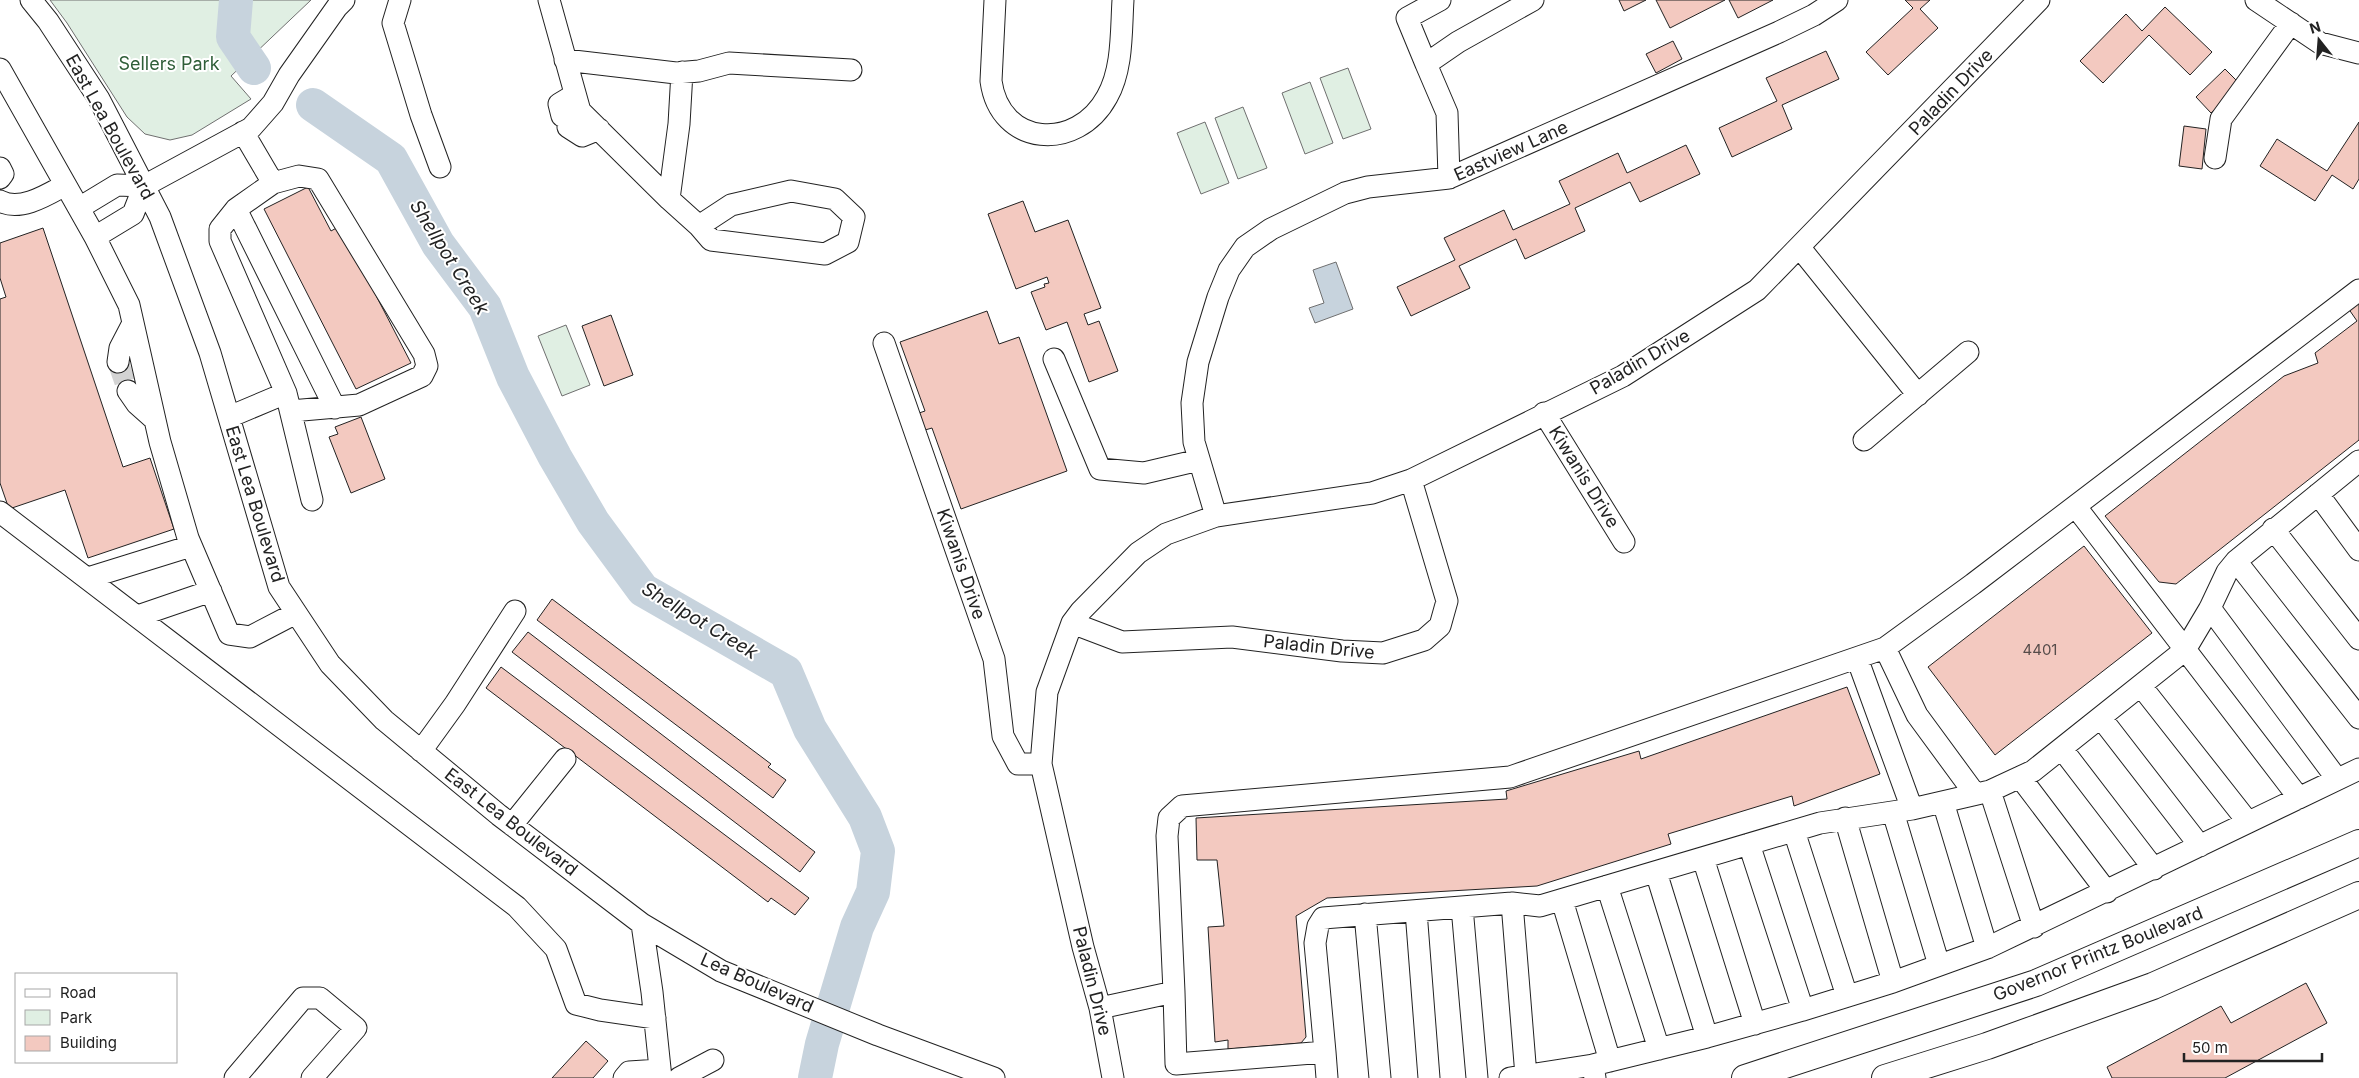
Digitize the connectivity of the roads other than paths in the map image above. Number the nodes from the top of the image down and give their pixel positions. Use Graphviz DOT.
graph roads {
  1 [pos="31,0"];
  2 [pos="344,0"];
  3 [pos="400,0"];
  4 [pos="549,0"];
  5 [pos="995,0"];
  6 [pos="1122,0"];
  7 [pos="1440,0"];
  8 [pos="1533,0"];
  9 [pos="1837,0"];
  10 [pos="2039,0"];
  11 [pos="2256,0"];
  12 [pos="2291,23"];
  13 [pos="2359,53"];
  14 [pos="564,60"];
  15 [pos="1426,64"];
  16 [pos="0,69"];
  17 [pos="851,70"];
  18 [pos="682,72"];
  19 [pos="574,94"];
  20 [pos="599,129"];
  21 [pos="243,132"];
  22 [pos="2215,158"];
  23 [pos="440,167"];
  24 [pos="0,168"];
  25 [pos="0,178"];
  26 [pos="1449,178"];
  27 [pos="273,182"];
  28 [pos="65,185"];
  29 [pos="144,186"];
  30 [pos="669,199"];
  31 [pos="0,201"];
  32 [pos="79,208"];
  33 [pos="236,209"];
  34 [pos="698,226"];
  35 [pos="95,237"];
  36 [pos="1800,248"];
  37 [pos="2359,290"];
  38 [pos="133,323"];
  39 [pos="884,343"];
  40 [pos="1968,352"];
  41 [pos="1054,359"];
  42 [pos="118,362"];
  43 [pos="128,391"];
  44 [pos="1918,395"];
  45 [pos="289,402"];
  46 [pos="335,408"];
  47 [pos="1544,413"];
  48 [pos="229,417"];
  49 [pos="155,420"];
  50 [pos="1864,440"];
  51 [pos="1199,460"];
  52 [pos="2358,465"];
  53 [pos="1411,480"];
  54 [pos="2318,494"];
  55 [pos="312,500"];
  56 [pos="2076,507"];
  57 [pos="0,512"];
  58 [pos="1216,516"];
  59 [pos="2273,529"];
  60 [pos="1624,542"];
  61 [pos="191,546"];
  62 [pos="2359,550"];
  63 [pos="2236,561"];
  64 [pos="88,578"];
  65 [pos="211,591"];
  66 [pos="2210,608"];
  67 [pos="515,611"];
  68 [pos="296,613"];
  69 [pos="138,616"];
  70 [pos="1072,623"];
  71 [pos="2359,639"];
  72 [pos="1885,648"];
  73 [pos="2185,650"];
  74 [pos="1857,658"];
  75 [pos="2141,686"];
  76 [pos="2102,718"];
  77 [pos="2359,718"];
  78 [pos="2062,749"];
  79 [pos="421,751"];
  80 [pos="566,759"];
  81 [pos="1041,764"];
  82 [pos="2359,768"];
  83 [pos="2020,777"];
  84 [pos="2337,779"];
  85 [pos="1982,793"];
  86 [pos="2298,798"];
  87 [pos="1943,802"];
  88 [pos="1903,811"];
  89 [pos="1845,818"];
  90 [pos="2248,822"];
  91 [pos="512,825"];
  92 [pos="1794,831"];
  93 [pos="2359,843"];
  94 [pos="1749,844"];
  95 [pos="2200,846"];
  96 [pos="1703,858"];
  97 [pos="2154,869"];
  98 [pos="1656,872"];
  99 [pos="1607,886"];
  100 [pos="2107,892"];
  101 [pos="2359,895"];
  102 [pos="1562,900"];
  103 [pos="1512,903"];
  104 [pos="1462,907"];
  105 [pos="1416,911"];
  106 [pos="1365,914"];
  107 [pos="642,924"];
  108 [pos="2034,927"];
  109 [pos="1987,948"];
  110 [pos="1939,966"];
  111 [pos="1894,982"];
  112 [pos="1174,992"];
  113 [pos="1847,996"];
  114 [pos="1100,1008"];
  115 [pos="1803,1010"];
  116 [pos="654,1018"];
  117 [pos="1755,1024"];
  118 [pos="1707,1037"];
  119 [pos="1659,1049"];
  120 [pos="1325,1052"];
  121 [pos="713,1060"];
  122 [pos="1600,1068"];
  123 [pos="1176,1071"];
  124 [pos="666,1075"];
  125 [pos="1518,1077"];
  126 [pos="235,1078"];
  127 [pos="312,1078"];
  128 [pos="624,1078"];
  129 [pos="994,1078"];
  130 [pos="1114,1078"];
  131 [pos="1326,1078"];
  132 [pos="1380,1078"];
  133 [pos="1429,1078"];
  134 [pos="1477,1078"];
  135 [pos="1745,1078"];
  136 [pos="1885,1078"];
  1 -- 29 [label="street, East Lea Boulevard"];
  2 -- 21 [label="street"];
  3 -- 23 [label="street"];
  4 -- 14 [label="street"];
  5 -- 6 [label="street"];
  7 -- 15 [label="street"];
  8 -- 15 [label="street"];
  9 -- 26 [label="street, Eastview Lane"];
  10 -- 36 [label="street, Paladin Drive"];
  11 -- 12 [label="street"];
  12 -- 13 [label="street"];
  12 -- 22 [label="street"];
  14 -- 18 [label="street"];
  14 -- 19 [label="street"];
  15 -- 26 [label="street"];
  16 -- 28 [label="street"];
  17 -- 18 [label="street"];
  18 -- 30 [label="street"];
  19 -- 20 [label="street"];
  19 -- 20 [label="street"];
  20 -- 30 [label="street"];
  21 -- 27 [label="street"];
  21 -- 29 [label="street"];
  24 -- 25 [label="street"];
  26 -- 51 [label="street, Eastview Lane"];
  27 -- 33 [label="street"];
  27 -- 46 [label="street"];
  28 -- 31 [label="street"];
  28 -- 32 [label="street"];
  29 -- 32 [label="street"];
  29 -- 35 [label="street"];
  29 -- 48 [label="street, East Lea Boulevard"];
  30 -- 34 [label="street"];
  32 -- 35 [label="street"];
  33 -- 45 [label="street"];
  33 -- 46 [label="street"];
  34 -- 34 [label="street"];
  35 -- 38 [label="street"];
  36 -- 44 [label="street"];
  36 -- 47 [label="street, Paladin Drive"];
  37 -- 56 [label="street"];
  38 -- 42 [label="street"];
  38 -- 49 [label="street"];
  39 -- 81 [label="street, Kiwanis Drive"];
  40 -- 44 [label="street"];
  41 -- 51 [label="street"];
  43 -- 49 [label="street"];
  44 -- 50 [label="street"];
  45 -- 46 [label="street"];
  45 -- 48 [label="street"];
  45 -- 55 [label="street"];
  47 -- 53 [label="street, Paladin Drive"];
  47 -- 60 [label="street, Kiwanis Drive"];
  48 -- 68 [label="street, East Lea Boulevard"];
  49 -- 61 [label="street"];
  51 -- 58 [label="street, Eastview Lane"];
  52 -- 54 [label="street"];
  53 -- 58 [label="street, Paladin Drive"];
  53 -- 70 [label="street, Paladin Drive"];
  54 -- 59 [label="street"];
  54 -- 62 [label="street"];
  56 -- 72 [label="street"];
  56 -- 73 [label="street"];
  57 -- 64 [label="street"];
  58 -- 70 [label="street, Paladin Drive"];
  59 -- 63 [label="street"];
  59 -- 71 [label="street"];
  61 -- 64 [label="street"];
  61 -- 65 [label="street"];
  63 -- 66 [label="street"];
  63 -- 77 [label="street"];
  64 -- 69 [label="street"];
  65 -- 68 [label="street"];
  65 -- 69 [label="street"];
  66 -- 73 [label="street"];
  66 -- 84 [label="street"];
  67 -- 79 [label="street"];
  68 -- 79 [label="street, East Lea Boulevard"];
  69 -- 116 [label="street"];
  70 -- 81 [label="street, Paladin Drive"];
  72 -- 74 [label="street"];
  72 -- 85 [label="street"];
  73 -- 75 [label="street"];
  73 -- 86 [label="street"];
  74 -- 88 [label="street"];
  74 -- 112 [label="street"];
  75 -- 76 [label="street"];
  75 -- 90 [label="street"];
  76 -- 78 [label="street"];
  76 -- 95 [label="street"];
  78 -- 83 [label="street"];
  78 -- 97 [label="street"];
  79 -- 91 [label="street, East Lea Boulevard"];
  80 -- 91 [label="street"];
  81 -- 114 [label="street, Paladin Drive"];
  82 -- 84 [label="street"];
  83 -- 85 [label="street"];
  83 -- 100 [label="street"];
  84 -- 86 [label="street"];
  85 -- 87 [label="street"];
  85 -- 108 [label="street"];
  86 -- 90 [label="street"];
  87 -- 88 [label="street"];
  87 -- 109 [label="street"];
  88 -- 89 [label="street"];
  88 -- 110 [label="street"];
  89 -- 92 [label="street"];
  89 -- 111 [label="street"];
  90 -- 95 [label="street"];
  91 -- 107 [label="street, East Lea Boulevard"];
  92 -- 94 [label="street"];
  92 -- 113 [label="street"];
  93 -- 135 [label="main road, Governor Printz Boulevard"];
  94 -- 96 [label="street"];
  94 -- 115 [label="street"];
  95 -- 97 [label="street"];
  96 -- 98 [label="street"];
  96 -- 117 [label="street"];
  97 -- 100 [label="street"];
  98 -- 99 [label="street"];
  98 -- 118 [label="street"];
  99 -- 102 [label="street"];
  99 -- 119 [label="street"];
  100 -- 108 [label="street"];
  101 -- 136 [label="main road"];
  102 -- 103 [label="street"];
  102 -- 122 [label="street"];
  103 -- 104 [label="street"];
  103 -- 125 [label="street"];
  104 -- 105 [label="street"];
  104 -- 134 [label="street"];
  105 -- 106 [label="street"];
  105 -- 133 [label="street"];
  106 -- 120 [label="street"];
  106 -- 132 [label="street"];
  107 -- 116 [label="street"];
  107 -- 129 [label="street, Lea Boulevard"];
  108 -- 109 [label="street"];
  109 -- 110 [label="street"];
  110 -- 111 [label="street"];
  111 -- 113 [label="street"];
  112 -- 114 [label="street"];
  112 -- 123 [label="street"];
  113 -- 115 [label="street"];
  114 -- 130 [label="street, Paladin Drive"];
  115 -- 117 [label="street"];
  116 -- 124 [label="street"];
  117 -- 118 [label="street"];
  118 -- 119 [label="street"];
  119 -- 122 [label="street"];
  120 -- 123 [label="street"];
  120 -- 131 [label="street"];
  121 -- 124 [label="street"];
  122 -- 125 [label="street"];
  124 -- 128 [label="street"];
  126 -- 127 [label="street"];
}
